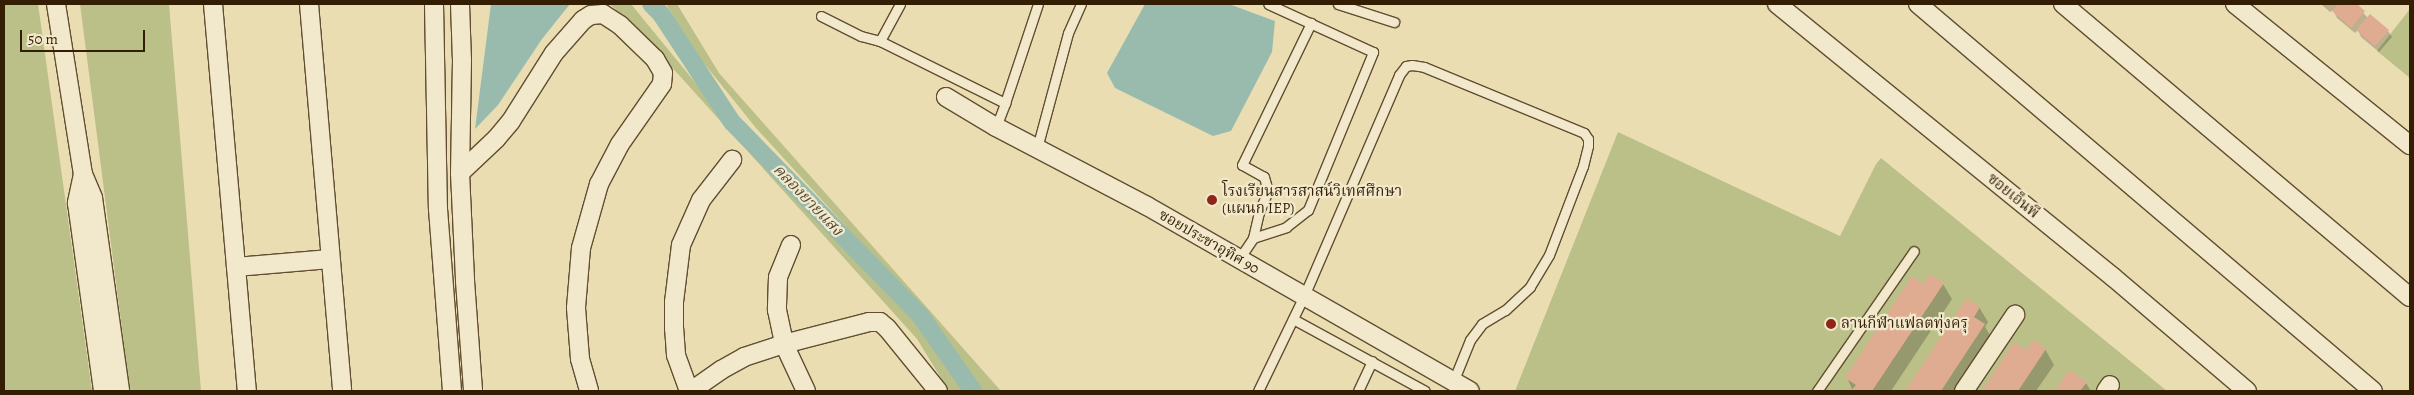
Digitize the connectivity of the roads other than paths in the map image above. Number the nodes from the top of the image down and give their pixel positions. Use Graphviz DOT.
graph roads {
  1 [pos="56,4"];
  2 [pos="213,4"];
  3 [pos="309,4"];
  4 [pos="434,4"];
  5 [pos="460,4"];
  6 [pos="900,4"];
  7 [pos="1038,4"];
  8 [pos="1080,4"];
  9 [pos="1268,4"];
  10 [pos="1338,4"];
  11 [pos="1777,4"];
  12 [pos="1918,4"];
  13 [pos="2063,4"];
  14 [pos="2235,4"];
  15 [pos="1348,5"];
  16 [pos="821,16"];
  17 [pos="1394,22"];
  18 [pos="1311,23"];
  19 [pos="880,41"];
  20 [pos="946,97"];
  21 [pos="1005,103"];
  22 [pos="996,126"];
  23 [pos="2410,146"];
  24 [pos="1037,148"];
  25 [pos="732,160"];
  26 [pos="460,173"];
  27 [pos="83,174"];
  28 [pos="1253,238"];
  29 [pos="791,245"];
  30 [pos="1914,251"];
  31 [pos="330,259"];
  32 [pos="1239,259"];
  33 [pos="236,267"];
  34 [pos="1304,296"];
  35 [pos="2410,297"];
  36 [pos="2015,314"];
  37 [pos="1293,319"];
  38 [pos="784,344"];
  39 [pos="1372,361"];
  40 [pos="1453,382"];
  41 [pos="103,391"];
  42 [pos="120,391"];
  43 [pos="247,391"];
  44 [pos="342,391"];
  45 [pos="452,391"];
  46 [pos="473,391"];
  47 [pos="589,391"];
  48 [pos="690,391"];
  49 [pos="806,391"];
  50 [pos="938,391"];
  51 [pos="1258,391"];
  52 [pos="1358,391"];
  53 [pos="1425,391"];
  54 [pos="1470,391"];
  55 [pos="1817,391"];
  56 [pos="1964,391"];
  57 [pos="2247,391"];
  58 [pos="2373,391"];
  1 -- 27 [label="street"];
  2 -- 33 [label="street"];
  3 -- 31 [label="street"];
  4 -- 45 [label="street"];
  5 -- 26 [label="street"];
  6 -- 19 [label="lane"];
  7 -- 21 [label="lane"];
  8 -- 24 [label="lane"];
  9 -- 18 [label="lane"];
  10 -- 15 [label="lane"];
  11 -- 57 [label="street, ซอยเอ็นพี"];
  12 -- 58 [label="street"];
  13 -- 35 [label="street"];
  14 -- 23 [label="street"];
  15 -- 17 [label="lane"];
  16 -- 19 [label="lane"];
  18 -- 28 [label="lane"];
  18 -- 28 [label="lane"];
  19 -- 21 [label="lane"];
  20 -- 22 [label="street, ซอยประชาอุทิศ 90"];
  21 -- 22 [label="lane"];
  22 -- 24 [label="street, ซอยประชาอุทิศ 90"];
  24 -- 32 [label="street, ซอยประชาอุทิศ 90"];
  25 -- 48 [label="street"];
  26 -- 46 [label="street"];
  26 -- 47 [label="street"];
  27 -- 41 [label="street"];
  27 -- 42 [label="street"];
  28 -- 32 [label="lane"];
  29 -- 38 [label="street"];
  30 -- 55 [label="lane"];
  31 -- 33 [label="street"];
  31 -- 44 [label="street"];
  32 -- 34 [label="street, ซอยประชาอุทิศ 90"];
  33 -- 43 [label="street"];
  34 -- 37 [label="lane"];
  34 -- 40 [label="street, ซอยประชาอุทิศ 90"];
  34 -- 40 [label="lane"];
  36 -- 56 [label="street"];
  37 -- 39 [label="lane"];
  37 -- 51 [label="lane"];
  38 -- 48 [label="street"];
  38 -- 49 [label="street"];
  38 -- 50 [label="street"];
  39 -- 52 [label="lane"];
  39 -- 53 [label="lane"];
  40 -- 54 [label="street, ซอยประชาอุทิศ 90"];
}
